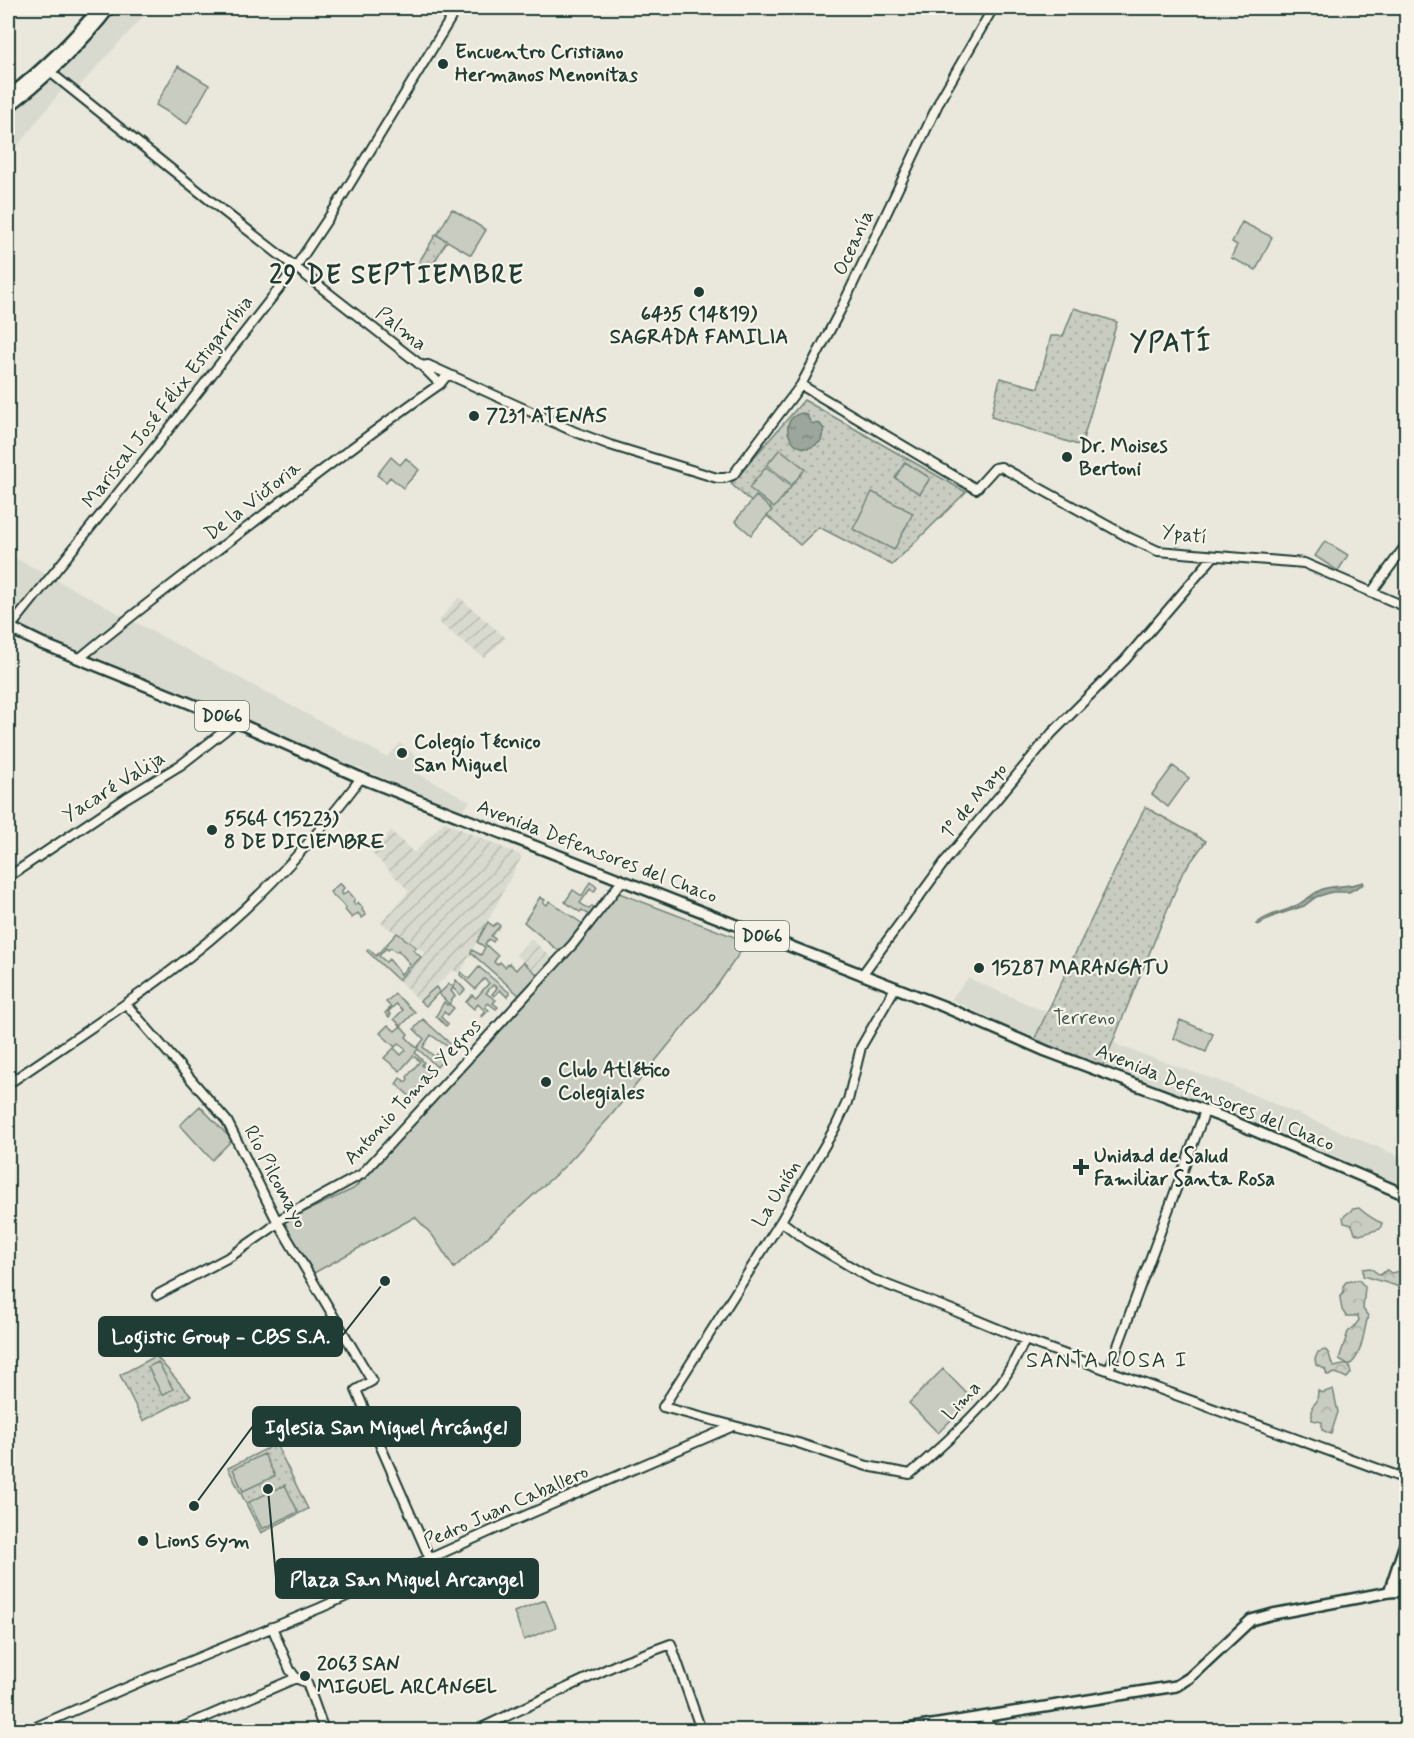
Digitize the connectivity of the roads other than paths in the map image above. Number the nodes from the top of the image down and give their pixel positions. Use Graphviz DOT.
graph roads {
  1 [pos="99,8"];
  2 [pos="109,8"];
  3 [pos="457,8"];
  4 [pos="993,8"];
  5 [pos="50,72"];
  6 [pos="8,97"];
  7 [pos="8,107"];
  8 [pos="295,268"];
  9 [pos="422,366"];
  10 [pos="448,374"];
  11 [pos="440,384"];
  12 [pos="801,385"];
  13 [pos="725,478"];
  14 [pos="1407,545"];
  15 [pos="1214,556"];
  16 [pos="1372,591"];
  17 [pos="1407,607"];
  18 [pos="8,629"];
  19 [pos="43,644"];
  20 [pos="80,658"];
  21 [pos="236,722"];
  22 [pos="362,778"];
  23 [pos="8,877"];
  24 [pos="622,881"];
  25 [pos="862,975"];
  26 [pos="896,988"];
  27 [pos="126,1004"];
  28 [pos="8,1084"];
  29 [pos="1205,1111"];
  30 [pos="1407,1195"];
  31 [pos="781,1221"];
  32 [pos="278,1223"];
  33 [pos="157,1295"];
  34 [pos="1025,1340"];
  35 [pos="1109,1370"];
  36 [pos="732,1427"];
  37 [pos="1407,1479"];
  38 [pos="1407,1541"];
  39 [pos="430,1559"];
  40 [pos="1407,1566"];
  41 [pos="1398,1591"];
  42 [pos="272,1627"];
  43 [pos="296,1678"];
  44 [pos="986,1718"];
  45 [pos="29,1731"];
  46 [pos="176,1731"];
  47 [pos="324,1731"];
  48 [pos="477,1731"];
  49 [pos="702,1731"];
  50 [pos="901,1731"];
  51 [pos="990,1731"];
  1 -- 6 [label="highway"];
  2 -- 5 [label="highway"];
  3 -- 8 [label="street, Mariscal José Félix Estigarribia"];
  4 -- 12 [label="street, Oceanía"];
  5 -- 7 [label="highway"];
  5 -- 8 [label="street, Palma"];
  8 -- 9 [label="street, Palma"];
  8 -- 18 [label="street, Mariscal José Félix Estigarribia"];
  9 -- 10 [label="street, Palma"];
  9 -- 11 [label="street"];
  10 -- 11 [label="street, De la Victoria"];
  10 -- 13 [label="street, Palma"];
  11 -- 20 [label="street, De la Victoria"];
  12 -- 13 [label="street, Oceanía"];
  12 -- 15 [label="street, Ypatí"];
  14 -- 16 [label="street"];
  15 -- 16 [label="street, Ypatí"];
  15 -- 25 [label="street, 1º de Mayo"];
  16 -- 17 [label="street, Ypatí"];
  18 -- 19 [label="highway, Avenida Defensores del Chaco / D066"];
  19 -- 20 [label="main road, Avenida Defensores del Chaco / D066"];
  20 -- 21 [label="main road, Avenida Defensores del Chaco / D066"];
  21 -- 22 [label="main road, Avenida Defensores del Chaco / D066"];
  21 -- 23 [label="street, Yacaré Valija"];
  22 -- 24 [label="main road, Avenida Defensores del Chaco / D066"];
  22 -- 27 [label="street"];
  24 -- 25 [label="main road, Avenida Defensores del Chaco / D066"];
  24 -- 32 [label="street, Antonio Tomas Yegros"];
  25 -- 26 [label="main road, Avenida Defensores del Chaco / D066"];
  26 -- 29 [label="main road, Avenida Defensores del Chaco / D066"];
  26 -- 31 [label="street, La Unión"];
  27 -- 28 [label="street"];
  27 -- 32 [label="street, Río Pilcomayo"];
  29 -- 30 [label="main road, Avenida Defensores del Chaco / D066"];
  29 -- 35 [label="street"];
  31 -- 34 [label="street"];
  31 -- 36 [label="street, La Unión"];
  32 -- 33 [label="street, Antonio Tomas Yegros"];
  32 -- 39 [label="street, Río Pilcomayo"];
  34 -- 35 [label="street"];
  34 -- 36 [label="street, Lima"];
  35 -- 37 [label="street"];
  36 -- 39 [label="street, Pedro Juan Caballero"];
  38 -- 41 [label="main road"];
  39 -- 42 [label="street, Pedro Juan Caballero"];
  40 -- 41 [label="main road"];
  41 -- 44 [label="main road"];
  42 -- 43 [label="street"];
  42 -- 45 [label="street, Pedro Juan Caballero"];
  43 -- 46 [label="street"];
  43 -- 47 [label="street"];
  44 -- 50 [label="main road"];
  44 -- 51 [label="street"];
  48 -- 49 [label="street"];
}
